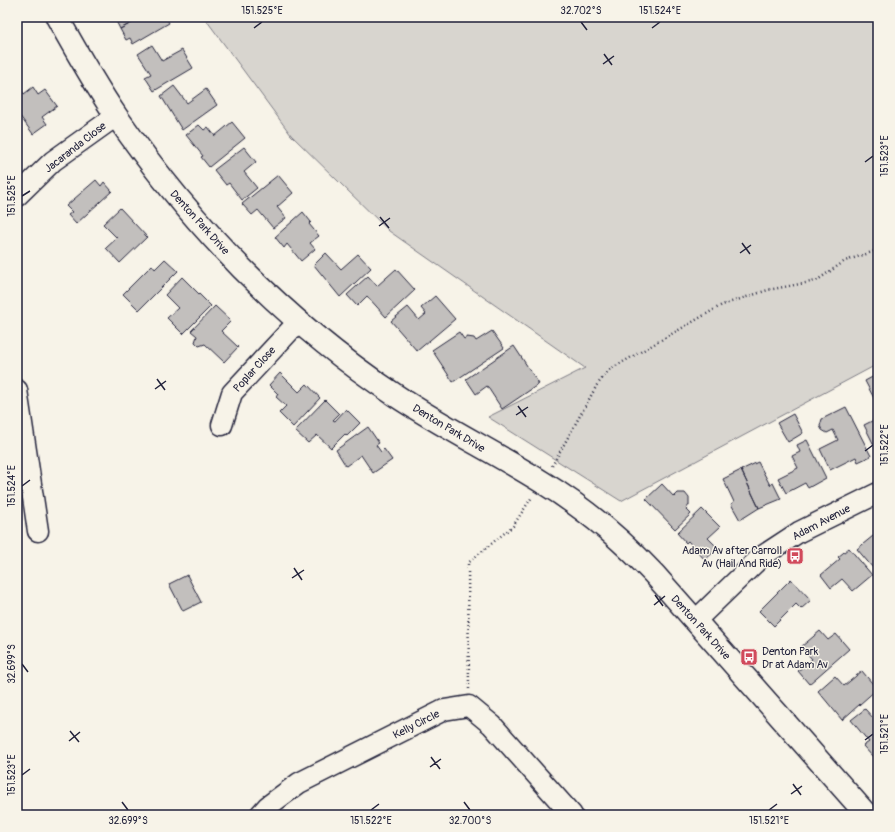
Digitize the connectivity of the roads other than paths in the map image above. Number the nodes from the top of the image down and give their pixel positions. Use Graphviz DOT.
graph roads {
  1 [pos="57,17"];
  2 [pos="116,116"];
  3 [pos="17,196"];
  4 [pos="299,321"];
  5 [pos="17,390"];
  6 [pos="222,425"];
  7 [pos="878,493"];
  8 [pos="38,531"];
  9 [pos="696,620"];
  10 [pos="260,815"];
  11 [pos="572,815"];
  12 [pos="867,815"];
  1 -- 2 [label="main road, Denton Park Drive"];
  2 -- 3 [label="street, Jacaranda Close"];
  2 -- 4 [label="main road, Denton Park Drive"];
  4 -- 6 [label="street, Poplar Close"];
  4 -- 9 [label="main road, Denton Park Drive"];
  5 -- 8 [label="street"];
  7 -- 9 [label="street, Adam Avenue"];
  9 -- 12 [label="main road, Denton Park Drive"];
  10 -- 11 [label="street, Kelly Circle"];
}
